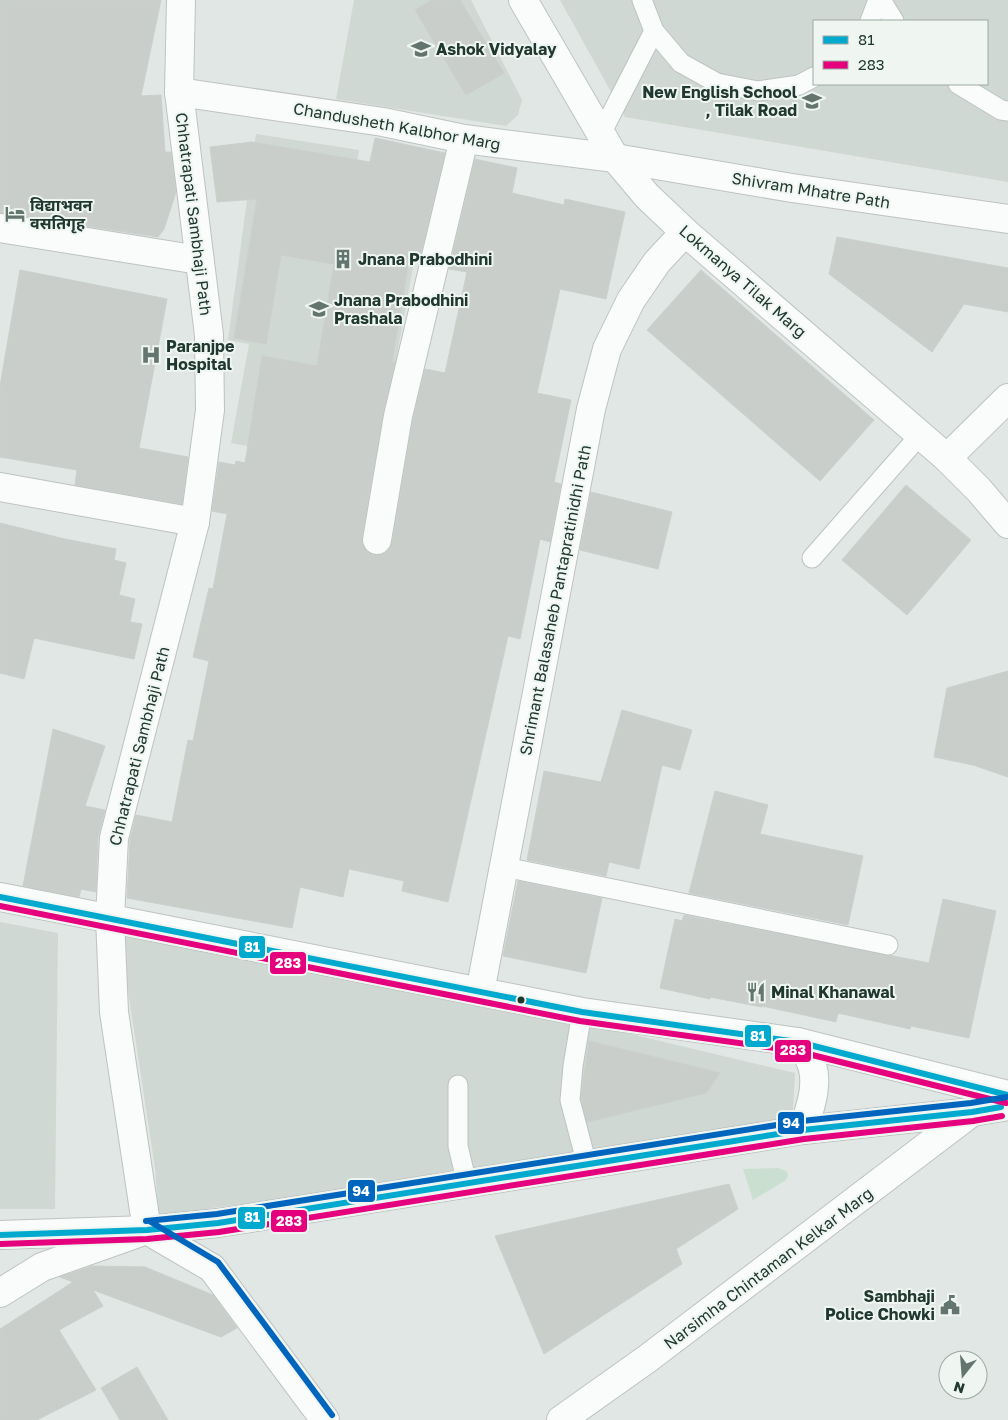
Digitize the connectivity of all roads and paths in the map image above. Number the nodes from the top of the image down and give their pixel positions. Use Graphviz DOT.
graph roads {
  1 [pos="181,0"];
  2 [pos="524,0"];
  3 [pos="642,0"];
  4 [pos="880,0"];
  5 [pos="870,20"];
  6 [pos="893,20"];
  7 [pos="654,31"];
  8 [pos="813,78"];
  9 [pos="960,85"];
  10 [pos="179,92"];
  11 [pos="1008,112"];
  12 [pos="601,134"];
  13 [pos="464,139"];
  14 [pos="615,158"];
  15 [pos="1008,219"];
  16 [pos="0,228"];
  17 [pos="685,232"];
  18 [pos="200,260"];
  19 [pos="1008,398"];
  20 [pos="920,435"];
  21 [pos="947,458"];
  22 [pos="0,487"];
  23 [pos="195,522"];
  24 [pos="1008,524"];
  25 [pos="377,540"];
  26 [pos="812,558"];
  27 [pos="504,867"];
  28 [pos="0,897"];
  29 [pos="110,918"];
  30 [pos="888,945"];
  31 [pos="480,992"];
  32 [pos="582,1012"];
  33 [pos="798,1042"];
  34 [pos="458,1084"];
  35 [pos="1008,1095"];
  36 [pos="1008,1106"];
  37 [pos="972,1112"];
  38 [pos="802,1130"];
  39 [pos="587,1165"];
  40 [pos="467,1184"];
  41 [pos="147,1230"];
  42 [pos="0,1235"];
  43 [pos="0,1293"];
  44 [pos="325,1420"];
  45 [pos="562,1420"];
  1 -- 10 [label="street, Chhatrapati Sambhaji Path"];
  2 -- 12 [label="street, Lokmanya Tilak Marg"];
  3 -- 7 [label="lane"];
  4 -- 5 [label="lane"];
  4 -- 6 [label="lane"];
  7 -- 8 [label="lane"];
  7 -- 12 [label="lane"];
  9 -- 11 [label="lane"];
  10 -- 13 [label="street, Chandusheth Kalbhor Marg"];
  10 -- 18 [label="street, Chhatrapati Sambhaji Path"];
  12 -- 14 [label="street, Lokmanya Tilak Marg"];
  13 -- 14 [label="street, Chandusheth Kalbhor Marg"];
  13 -- 25 [label="street"];
  14 -- 15 [label="street, Shivram Mhatre Path"];
  14 -- 17 [label="street, Lokmanya Tilak Marg"];
  16 -- 18 [label="street"];
  17 -- 20 [label="street, Lokmanya Tilak Marg"];
  17 -- 27 [label="street, Shrimant Balasaheb Pantapratinidhi Path"];
  18 -- 23 [label="street, Chhatrapati Sambhaji Path"];
  19 -- 21 [label="street"];
  20 -- 21 [label="street, Lokmanya Tilak Marg"];
  20 -- 26 [label="lane"];
  21 -- 24 [label="street, Lokmanya Tilak Marg"];
  22 -- 23 [label="street"];
  23 -- 29 [label="street, Chhatrapati Sambhaji Path"];
  27 -- 30 [label="lane"];
  27 -- 31 [label="street, Shrimant Balasaheb Pantapratinidhi Path"];
  28 -- 29 [label="street"];
  29 -- 31 [label="street"];
  29 -- 41 [label="street, Chhatrapati Sambhaji Path"];
  31 -- 32 [label="street"];
  32 -- 33 [label="street"];
  32 -- 39 [label="lane"];
  33 -- 35 [label="street"];
  33 -- 38 [label="street"];
  34 -- 40 [label="lane"];
  36 -- 37 [label="street"];
  37 -- 38 [label="street"];
  37 -- 45 [label="street, Narsimha Chintaman Kelkar Marg"];
  38 -- 39 [label="street"];
  39 -- 40 [label="street"];
  40 -- 41 [label="street"];
  41 -- 42 [label="street"];
  41 -- 43 [label="street"];
  41 -- 44 [label="street"];
}
